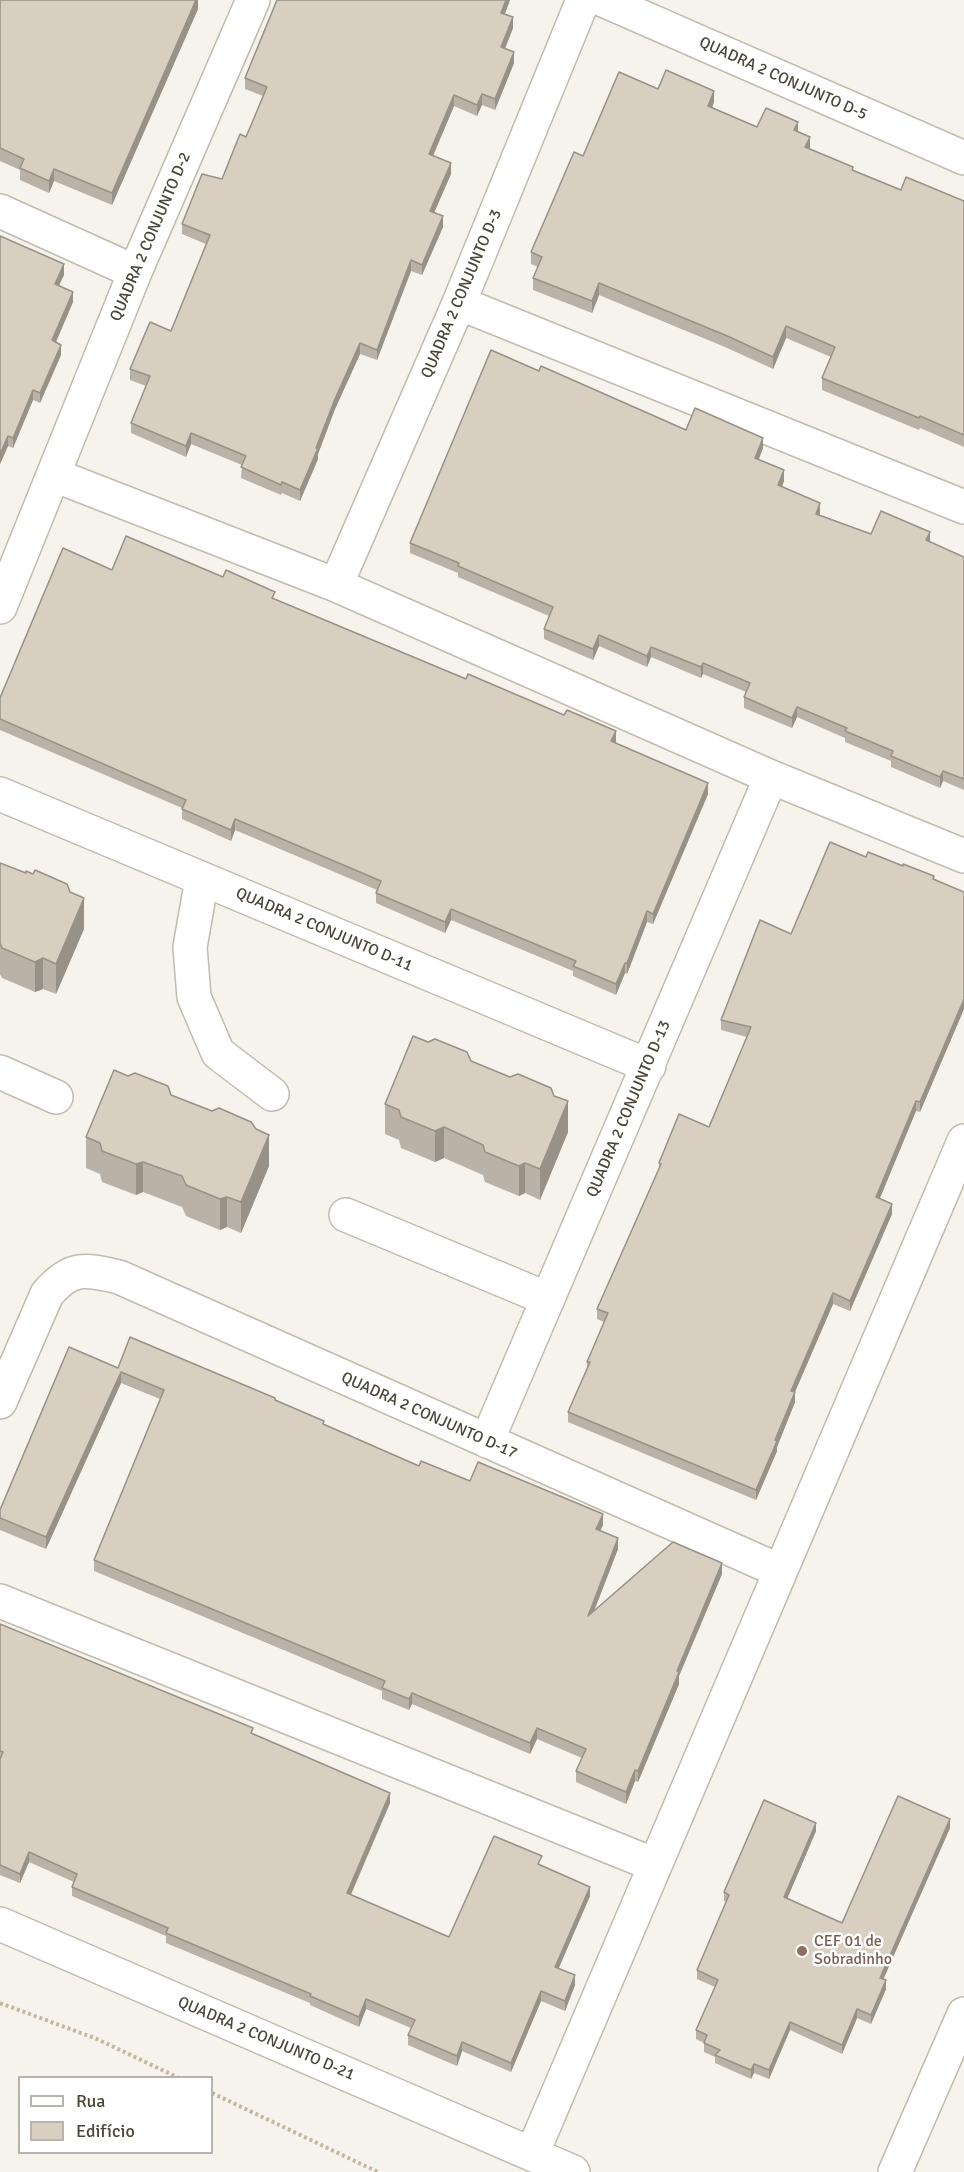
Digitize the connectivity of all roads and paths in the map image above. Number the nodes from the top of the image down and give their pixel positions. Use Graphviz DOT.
graph roads {
  1 [pos="253,0"];
  2 [pos="583,0"];
  3 [pos="603,0"];
  4 [pos="964,158"];
  5 [pos="0,211"];
  6 [pos="135,272"];
  7 [pos="459,303"];
  8 [pos="54,475"];
  9 [pos="964,507"];
  10 [pos="336,585"];
  11 [pos="0,607"];
  12 [pos="771,777"];
  13 [pos="0,794"];
  14 [pos="964,856"];
  15 [pos="202,879"];
  16 [pos="649,1066"];
  17 [pos="0,1072"];
  18 [pos="272,1094"];
  19 [pos="56,1096"];
  20 [pos="964,1141"];
  21 [pos="346,1215"];
  22 [pos="548,1299"];
  23 [pos="0,1402"];
  24 [pos="487,1442"];
  25 [pos="780,1571"];
  26 [pos="0,1600"];
  27 [pos="655,1864"];
  28 [pos="0,1924"];
  29 [pos="0,2003"];
  30 [pos="964,2014"];
  31 [pos="175,2076"];
  32 [pos="213,2093"];
  33 [pos="532,2154"];
  34 [pos="378,2172"];
  35 [pos="573,2172"];
  36 [pos="895,2172"];
  1 -- 6 [label="street, QUADRA 2 CONJUNTO D-2"];
  2 -- 7 [label="street, QUADRA 2 CONJUNTO D-3"];
  3 -- 4 [label="street, QUADRA 2 CONJUNTO D-5"];
  5 -- 6 [label="street"];
  6 -- 8 [label="street, QUADRA 2 CONJUNTO D-2"];
  7 -- 9 [label="street"];
  7 -- 10 [label="street, QUADRA 2 CONJUNTO D-3"];
  8 -- 10 [label="street"];
  8 -- 11 [label="street, QUADRA 2 CONJUNTO D-2"];
  10 -- 12 [label="street"];
  12 -- 14 [label="street"];
  12 -- 16 [label="street, QUADRA 2 CONJUNTO D-13"];
  13 -- 15 [label="street, QUADRA 2 CONJUNTO D-11"];
  15 -- 16 [label="street, QUADRA 2 CONJUNTO D-11"];
  15 -- 18 [label="street"];
  16 -- 22 [label="street, QUADRA 2 CONJUNTO D-13"];
  17 -- 19 [label="street"];
  20 -- 25 [label="street"];
  21 -- 22 [label="street"];
  22 -- 24 [label="street, QUADRA 2 CONJUNTO D-13"];
  23 -- 24 [label="street, QUADRA 2 CONJUNTO D-17"];
  24 -- 25 [label="street, QUADRA 2 CONJUNTO D-17"];
  25 -- 27 [label="street"];
  26 -- 27 [label="street"];
  27 -- 33 [label="street"];
  28 -- 33 [label="street, QUADRA 2 CONJUNTO D-21"];
  29 -- 31 [label="path"];
  30 -- 36 [label="street"];
  32 -- 34 [label="path"];
  33 -- 35 [label="street, QUADRA 2 CONJUNTO D-21"];
}
